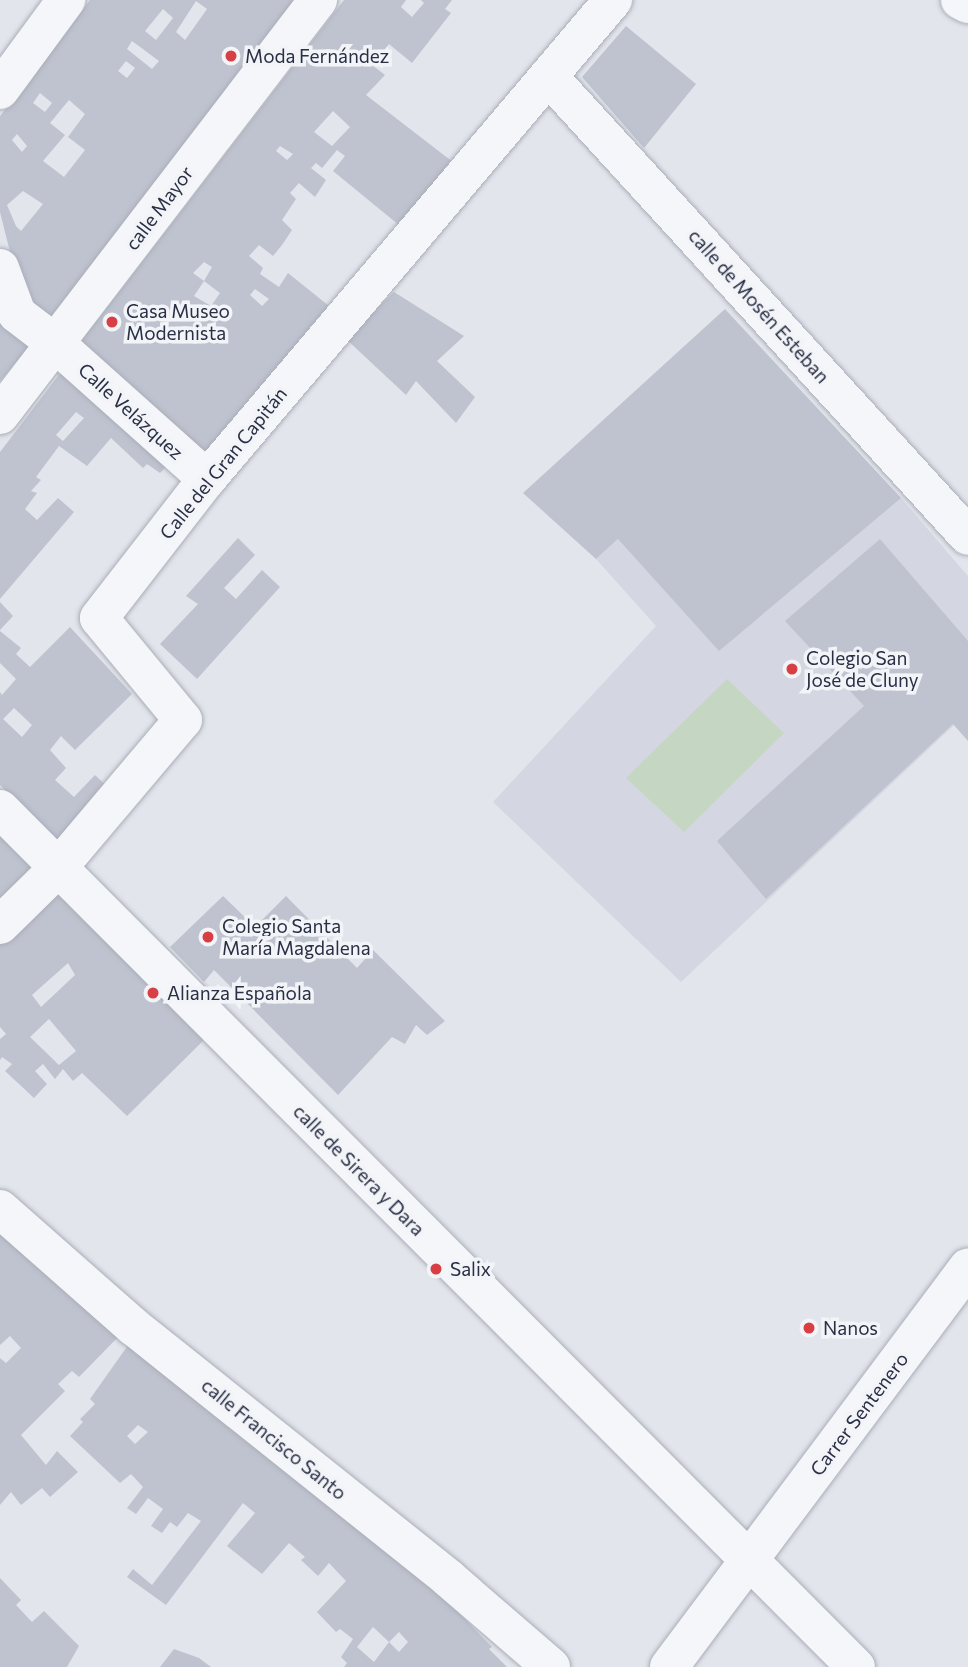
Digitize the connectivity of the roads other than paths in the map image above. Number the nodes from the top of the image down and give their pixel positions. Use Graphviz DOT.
graph roads {
  1 [pos="66,0"];
  2 [pos="318,0"];
  3 [pos="613,0"];
  4 [pos="960,0"];
  5 [pos="968,4"];
  6 [pos="549,77"];
  7 [pos="0,90"];
  8 [pos="0,268"];
  9 [pos="55,343"];
  10 [pos="0,415"];
  11 [pos="208,479"];
  12 [pos="968,536"];
  13 [pos="0,809"];
  14 [pos="57,869"];
  15 [pos="0,925"];
  16 [pos="0,1209"];
  17 [pos="968,1268"];
  18 [pos="750,1559"];
  19 [pos="551,1667"];
  20 [pos="669,1667"];
  21 [pos="856,1667"];
  1 -- 7 [label="street"];
  2 -- 9 [label="street, calle Mayor"];
  3 -- 6 [label="street, Calle del Gran Capitán"];
  4 -- 5 [label="street"];
  6 -- 11 [label="street, Calle del Gran Capitán"];
  6 -- 12 [label="street, calle de Mosén Esteban"];
  8 -- 9 [label="street, Calle Velázquez"];
  9 -- 10 [label="street, calle Mayor"];
  9 -- 11 [label="street, Calle Velázquez"];
  11 -- 14 [label="street, Calle del Gran Capitán"];
  13 -- 14 [label="street, calle de Sirera y Dara"];
  14 -- 15 [label="street, Calle del Gran Capitán"];
  14 -- 18 [label="street, calle de Sirera y Dara"];
  16 -- 19 [label="street, calle Francisco Santo"];
  17 -- 18 [label="street, Carrer Sentenero"];
  18 -- 20 [label="street, Carrer Sentenero"];
  18 -- 21 [label="street, calle de Sirera y Dara"];
}
